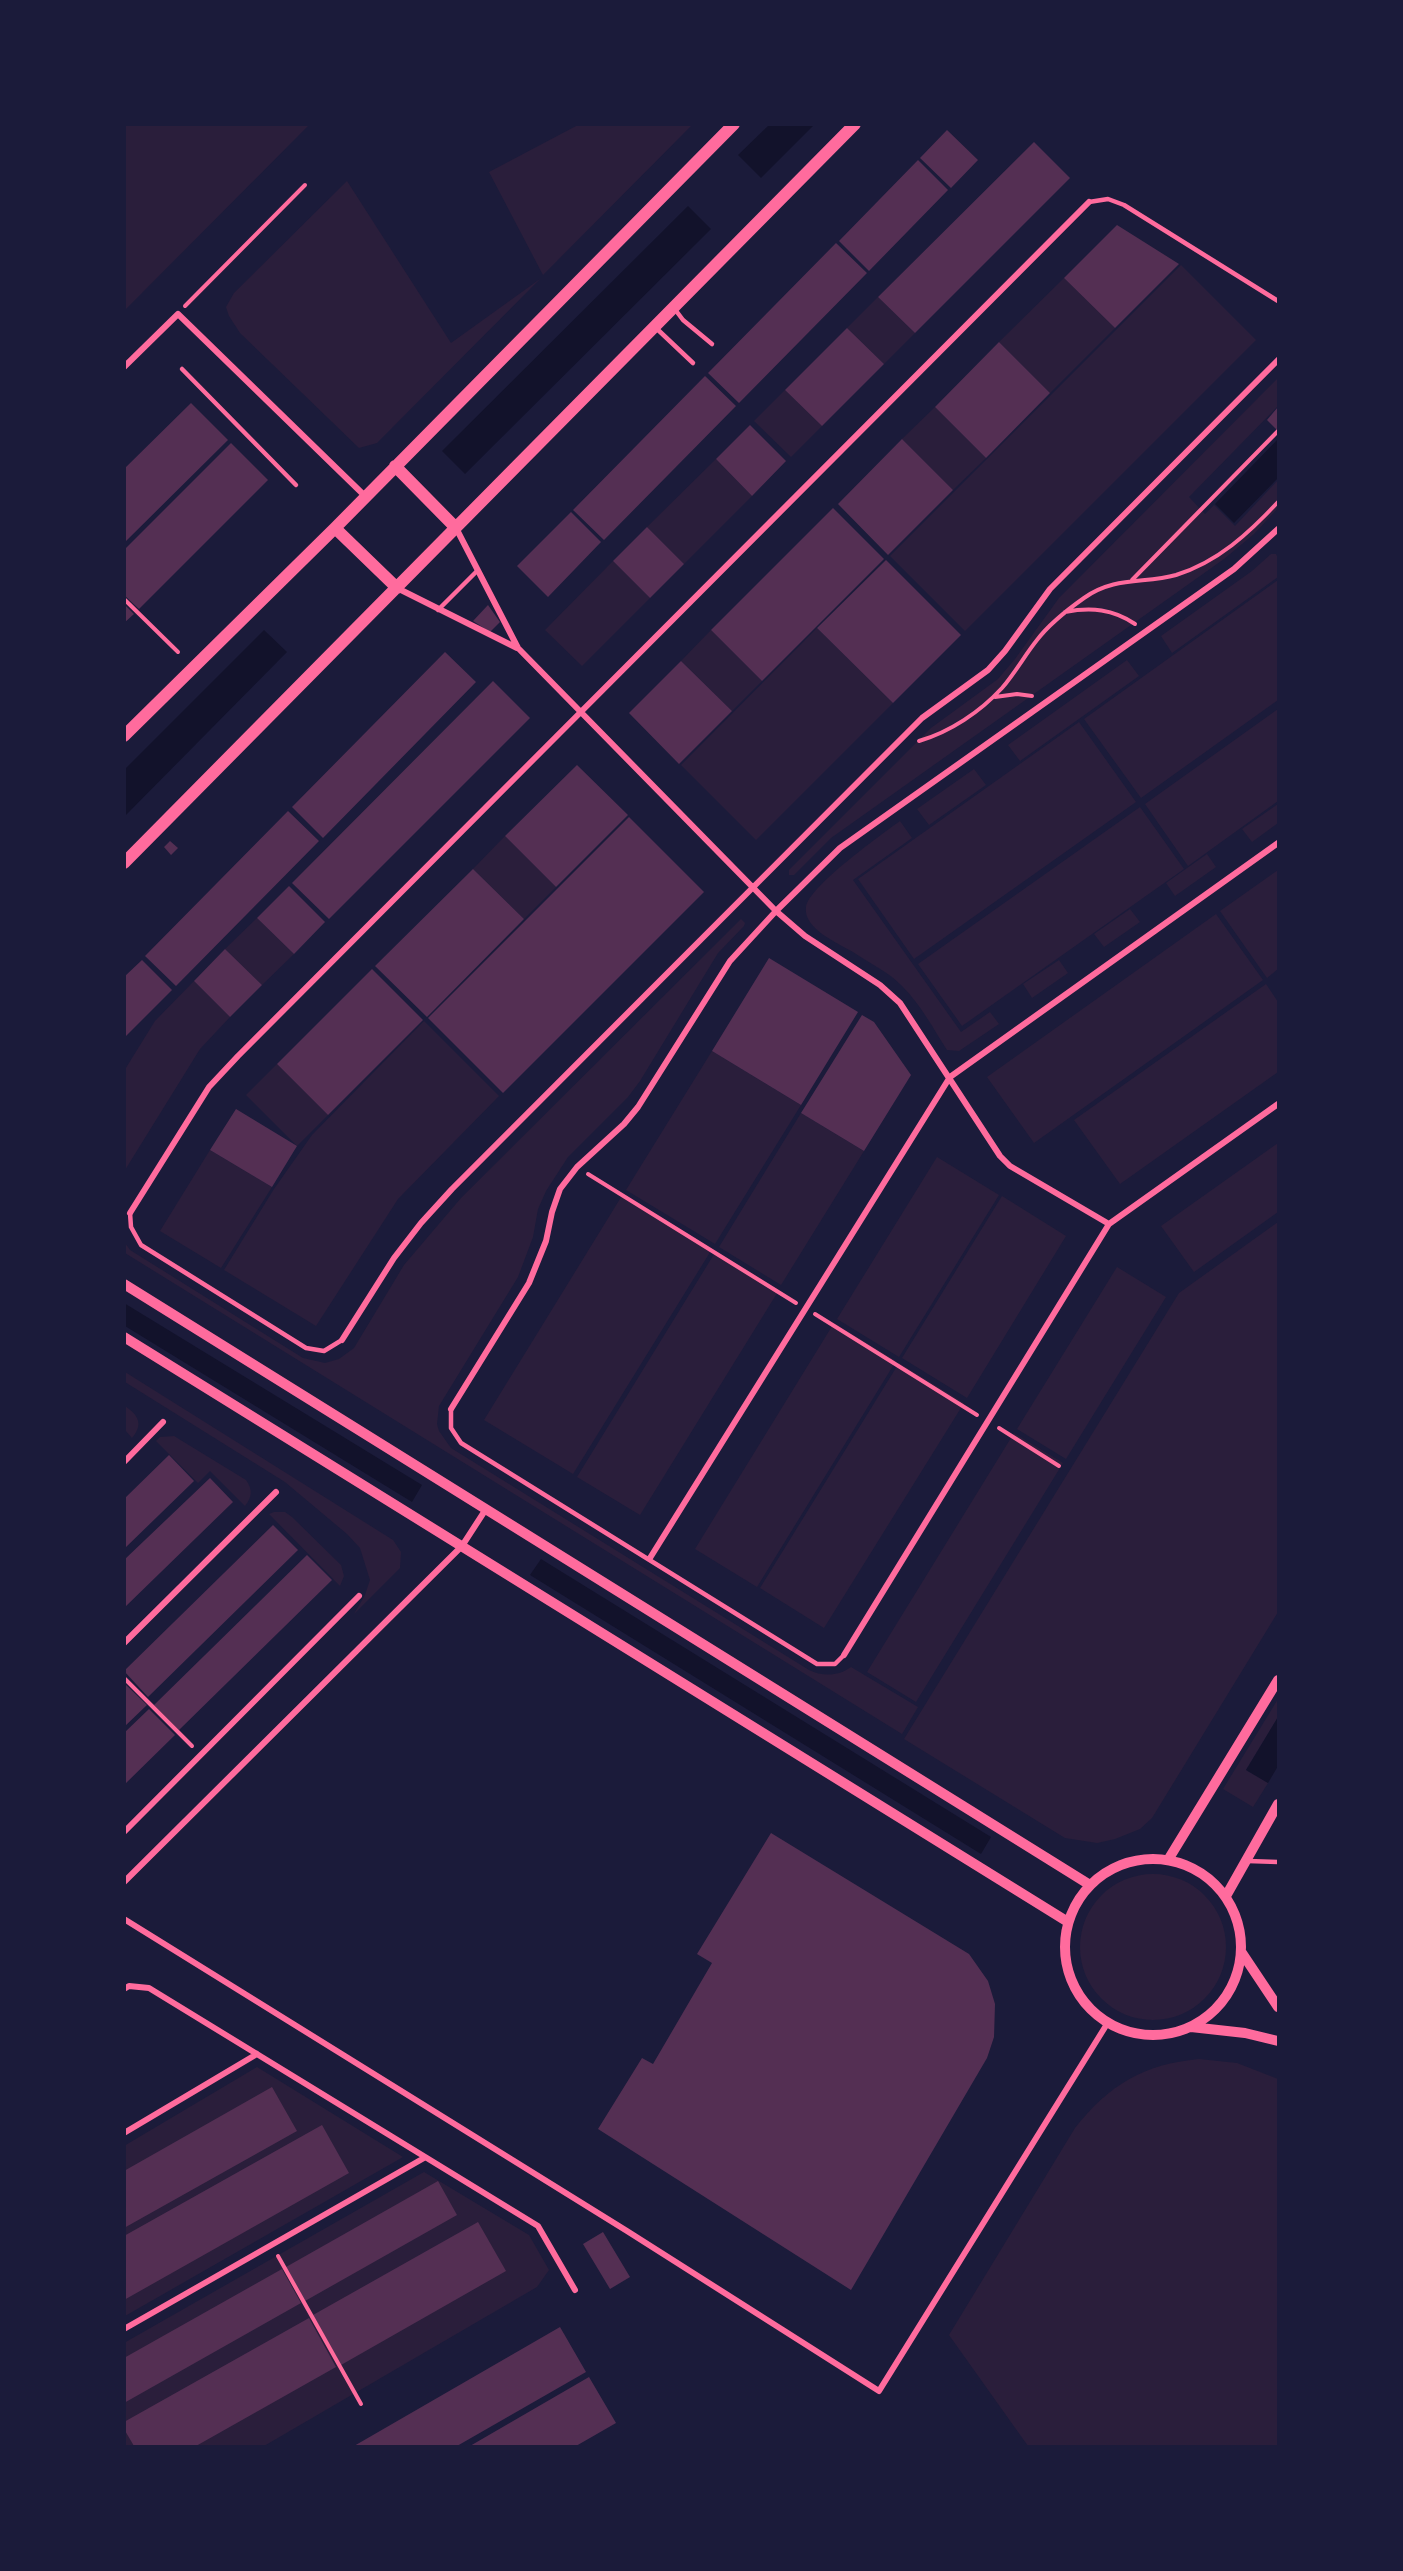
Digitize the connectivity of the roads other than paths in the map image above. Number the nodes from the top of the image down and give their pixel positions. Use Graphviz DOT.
graph roads {
  1 [pos="734,124"];
  2 [pos="855,124"];
  3 [pos="1089,202"];
  4 [pos="1278,301"];
  5 [pos="674,308"];
  6 [pos="656,327"];
  7 [pos="712,344"];
  8 [pos="1278,360"];
  9 [pos="693,363"];
  10 [pos="124,367"];
  11 [pos="182,369"];
  12 [pos="395,466"];
  13 [pos="296,485"];
  14 [pos="366,497"];
  15 [pos="335,528"];
  16 [pos="456,528"];
  17 [pos="1278,529"];
  18 [pos="478,570"];
  19 [pos="397,588"];
  20 [pos="438,610"];
  21 [pos="518,648"];
  22 [pos="581,710"];
  23 [pos="124,736"];
  24 [pos="1278,843"];
  25 [pos="124,863"];
  26 [pos="753,886"];
  27 [pos="776,910"];
  28 [pos="950,1077"];
  29 [pos="1278,1104"];
  30 [pos="130,1213"];
  31 [pos="1109,1224"];
  32 [pos="124,1284"];
  33 [pos="124,1337"];
  34 [pos="342,1340"];
  35 [pos="451,1409"];
  36 [pos="163,1422"];
  37 [pos="124,1462"];
  38 [pos="276,1492"];
  39 [pos="486,1509"];
  40 [pos="462,1546"];
  41 [pos="650,1558"];
  42 [pos="359,1596"];
  43 [pos="124,1643"];
  44 [pos="844,1655"];
  45 [pos="1278,1680"];
  46 [pos="1278,1804"];
  47 [pos="124,1832"];
  48 [pos="1168,1860"];
  49 [pos="1245,1861"];
  50 [pos="1278,1862"];
  51 [pos="124,1882"];
  52 [pos="1090,1885"];
  53 [pos="1226,1896"];
  54 [pos="124,1919"];
  55 [pos="1068,1922"];
  56 [pos="1242,1953"];
  57 [pos="127,1988"];
  58 [pos="1278,2007"];
  59 [pos="1107,2024"];
  60 [pos="1191,2027"];
  61 [pos="1278,2041"];
  62 [pos="257,2054"];
  63 [pos="124,2133"];
  64 [pos="424,2158"];
  65 [pos="575,2290"];
  66 [pos="124,2329"];
  1 -- 12 [label="main road"];
  2 -- 5 [label="main road"];
  3 -- 4 [label="lane"];
  3 -- 22 [label="street"];
  5 -- 6 [label="main road"];
  5 -- 7 [label="lane"];
  6 -- 9 [label="lane"];
  6 -- 16 [label="main road"];
  8 -- 26 [label="street"];
  10 -- 14 [label="street"];
  11 -- 13 [label="lane"];
  12 -- 14 [label="main road"];
  12 -- 16 [label="main road"];
  14 -- 15 [label="main road"];
  15 -- 19 [label="main road"];
  15 -- 23 [label="main road"];
  16 -- 18 [label="street"];
  16 -- 19 [label="main road"];
  17 -- 27 [label="street"];
  18 -- 20 [label="lane"];
  18 -- 21 [label="street"];
  19 -- 20 [label="street"];
  19 -- 25 [label="main road"];
  20 -- 21 [label="street"];
  21 -- 22 [label="street"];
  22 -- 26 [label="street"];
  22 -- 30 [label="street"];
  24 -- 28 [label="street"];
  26 -- 27 [label="street"];
  26 -- 34 [label="street"];
  27 -- 28 [label="street"];
  27 -- 35 [label="street"];
  28 -- 31 [label="street"];
  28 -- 41 [label="street"];
  29 -- 31 [label="street"];
  30 -- 34 [label="lane"];
  31 -- 44 [label="street"];
  32 -- 39 [label="street"];
  33 -- 40 [label="street"];
  35 -- 41 [label="lane"];
  36 -- 37 [label="street"];
  38 -- 43 [label="street"];
  39 -- 40 [label="street"];
  39 -- 52 [label="street"];
  40 -- 51 [label="street"];
  40 -- 55 [label="street"];
  41 -- 44 [label="lane"];
  42 -- 47 [label="street"];
  45 -- 48 [label="street"];
  46 -- 49 [label="street"];
  48 -- 52 [label="street"];
  48 -- 53 [label="street"];
  49 -- 50 [label="lane"];
  49 -- 53 [label="street"];
  52 -- 55 [label="street"];
  53 -- 56 [label="street"];
  54 -- 59 [label="street"];
  55 -- 59 [label="street"];
  56 -- 58 [label="street"];
  56 -- 60 [label="street"];
  57 -- 62 [label="street"];
  59 -- 60 [label="street"];
  60 -- 61 [label="street"];
  62 -- 63 [label="street"];
  62 -- 64 [label="street"];
  64 -- 65 [label="street"];
  64 -- 66 [label="street"];
}
